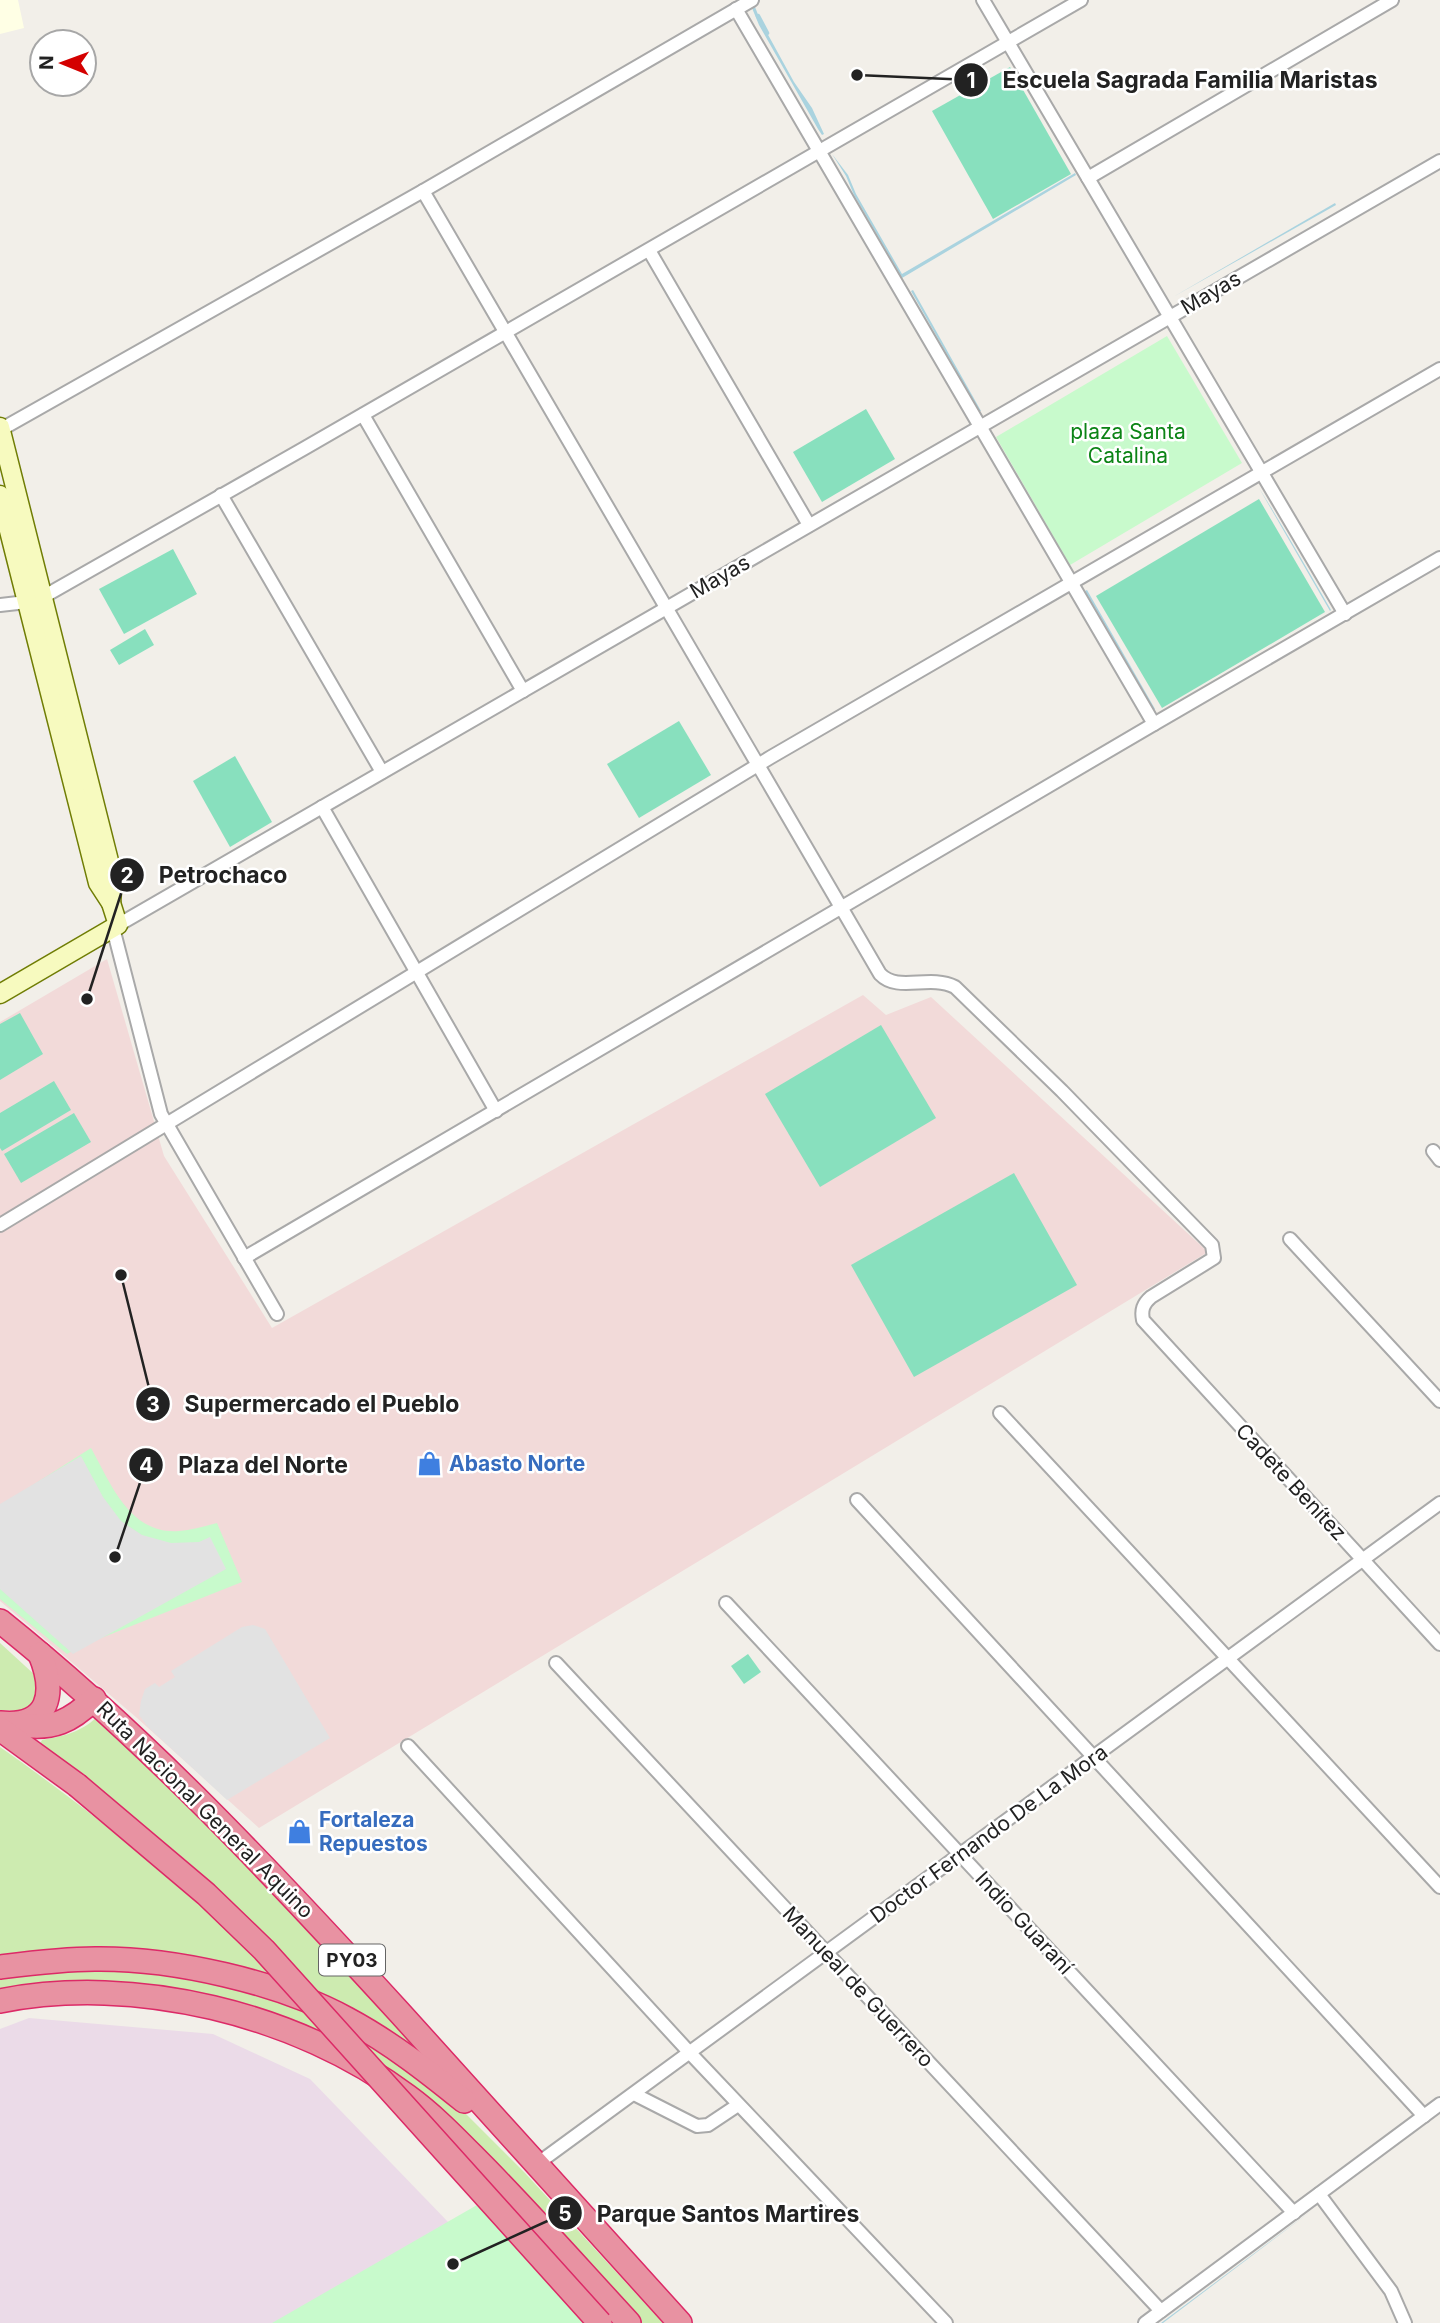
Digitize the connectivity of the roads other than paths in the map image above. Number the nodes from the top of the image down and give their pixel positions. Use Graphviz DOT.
graph roads {
  1 [pos="752,0"];
  2 [pos="983,0"];
  3 [pos="1081,0"];
  4 [pos="1392,0"];
  5 [pos="736,9"];
  6 [pos="1008,43"];
  7 [pos="819,150"];
  8 [pos="1440,161"];
  9 [pos="1088,178"];
  10 [pos="423,191"];
  11 [pos="650,252"];
  12 [pos="1170,317"];
  13 [pos="506,334"];
  14 [pos="1440,369"];
  15 [pos="363,415"];
  16 [pos="980,427"];
  17 [pos="0,429"];
  18 [pos="1262,473"];
  19 [pos="0,495"];
  20 [pos="221,495"];
  21 [pos="809,525"];
  22 [pos="1440,558"];
  23 [pos="1071,583"];
  24 [pos="35,600"];
  25 [pos="0,605"];
  26 [pos="666,608"];
  27 [pos="1345,614"];
  28 [pos="523,691"];
  29 [pos="1154,724"];
  30 [pos="758,765"];
  31 [pos="382,772"];
  32 [pos="322,807"];
  33 [pos="841,909"];
  34 [pos="115,927"];
  35 [pos="417,973"];
  36 [pos="0,994"];
  37 [pos="496,1111"];
  38 [pos="167,1125"];
  39 [pos="0,1225"];
  40 [pos="1290,1239"];
  41 [pos="244,1258"];
  42 [pos="277,1314"];
  43 [pos="1440,1401"];
  44 [pos="1000,1413"];
  45 [pos="857,1500"];
  46 [pos="1440,1503"];
  47 [pos="1362,1559"];
  48 [pos="726,1603"];
  49 [pos="3,1625"];
  50 [pos="1440,1644"];
  51 [pos="39,1653"];
  52 [pos="1228,1658"];
  53 [pos="556,1663"];
  54 [pos="94,1699"];
  55 [pos="5,1725"];
  56 [pos="408,1746"];
  57 [pos="1093,1757"];
  58 [pos="960,1855"];
  59 [pos="1440,1887"];
  60 [pos="827,1954"];
  61 [pos="0,1967"];
  62 [pos="0,2001"];
  63 [pos="689,2052"];
  64 [pos="634,2094"];
  65 [pos="738,2105"];
  66 [pos="1440,2105"];
  67 [pos="1424,2116"];
  68 [pos="533,2160"];
  69 [pos="1319,2194"];
  70 [pos="1294,2213"];
  71 [pos="1161,2311"];
  72 [pos="600,2323"];
  73 [pos="629,2323"];
  74 [pos="680,2323"];
  75 [pos="946,2323"];
  76 [pos="1145,2323"];
  77 [pos="1405,2323"];
  1 -- 5 [label="street"];
  2 -- 6 [label="street"];
  3 -- 6 [label="street"];
  4 -- 9 [label="street"];
  5 -- 7 [label="street"];
  5 -- 10 [label="street"];
  6 -- 7 [label="street"];
  6 -- 9 [label="street"];
  7 -- 11 [label="street"];
  7 -- 16 [label="street"];
  8 -- 12 [label="street, Mayas"];
  9 -- 12 [label="street"];
  10 -- 13 [label="street"];
  10 -- 17 [label="street"];
  11 -- 13 [label="street"];
  11 -- 21 [label="street"];
  12 -- 16 [label="street, Mayas"];
  12 -- 18 [label="street"];
  13 -- 15 [label="street"];
  13 -- 26 [label="street"];
  14 -- 18 [label="street"];
  15 -- 20 [label="street"];
  15 -- 28 [label="street"];
  16 -- 21 [label="street, Mayas"];
  16 -- 23 [label="street"];
  17 -- 24 [label="street"];
  18 -- 23 [label="street"];
  18 -- 27 [label="street"];
  19 -- 24 [label="street"];
  20 -- 24 [label="street"];
  20 -- 31 [label="street"];
  21 -- 26 [label="street, Mayas"];
  22 -- 27 [label="street"];
  23 -- 29 [label="street"];
  23 -- 30 [label="street"];
  24 -- 25 [label="street"];
  24 -- 34 [label="street"];
  26 -- 28 [label="street, Mayas"];
  26 -- 30 [label="street"];
  27 -- 29 [label="street"];
  28 -- 31 [label="street, Mayas"];
  29 -- 33 [label="street"];
  30 -- 33 [label="street"];
  30 -- 35 [label="street"];
  31 -- 32 [label="street, Mayas"];
  32 -- 34 [label="street, Mayas"];
  32 -- 35 [label="street"];
  33 -- 37 [label="street"];
  33 -- 47 [label="street, Cadete Benítez"];
  34 -- 36 [label="street, Mayas"];
  34 -- 38 [label="street"];
  35 -- 37 [label="street"];
  35 -- 38 [label="street"];
  37 -- 41 [label="street"];
  38 -- 39 [label="street"];
  38 -- 41 [label="street"];
  40 -- 43 [label="street"];
  41 -- 42 [label="street"];
  44 -- 52 [label="street"];
  45 -- 57 [label="street"];
  46 -- 47 [label="street, Doctor Fernando De La Mora"];
  47 -- 50 [label="street, Cadete Benítez"];
  47 -- 52 [label="street, Doctor Fernando De La Mora"];
  48 -- 58 [label="street, Indio Guaraní"];
  49 -- 51 [label="highway, Ruta Nacional General Aquino / PY03"];
  51 -- 54 [label="highway, Ruta Nacional General Aquino / PY03"];
  51 -- 55 [label="highway"];
  52 -- 57 [label="street, Doctor Fernando De La Mora"];
  52 -- 59 [label="street"];
  53 -- 60 [label="street, Manueal de Guerrero"];
  54 -- 55 [label="highway"];
  54 -- 68 [label="highway, Ruta Nacional General Aquino / PY03"];
  55 -- 72 [label="highway, PY03, bridge"];
  56 -- 63 [label="street"];
  57 -- 58 [label="street, Doctor Fernando De La Mora"];
  57 -- 67 [label="street"];
  58 -- 60 [label="street, Doctor Fernando De La Mora"];
  58 -- 70 [label="street, Indio Guaraní"];
  60 -- 63 [label="street, Doctor Fernando De La Mora"];
  60 -- 71 [label="street, Manueal de Guerrero"];
  61 -- 68 [label="highway, PY03"];
  62 -- 73 [label="highway"];
  63 -- 64 [label="street, Doctor Fernando De La Mora"];
  63 -- 65 [label="street"];
  64 -- 65 [label="street"];
  64 -- 68 [label="street, Doctor Fernando De La Mora"];
  65 -- 75 [label="street"];
  66 -- 67 [label="street"];
  67 -- 69 [label="street"];
  68 -- 74 [label="highway, Ruta Nacional General Aquino / PY03"];
  69 -- 70 [label="street"];
  69 -- 77 [label="street"];
  70 -- 71 [label="street"];
  71 -- 76 [label="street"];
}
